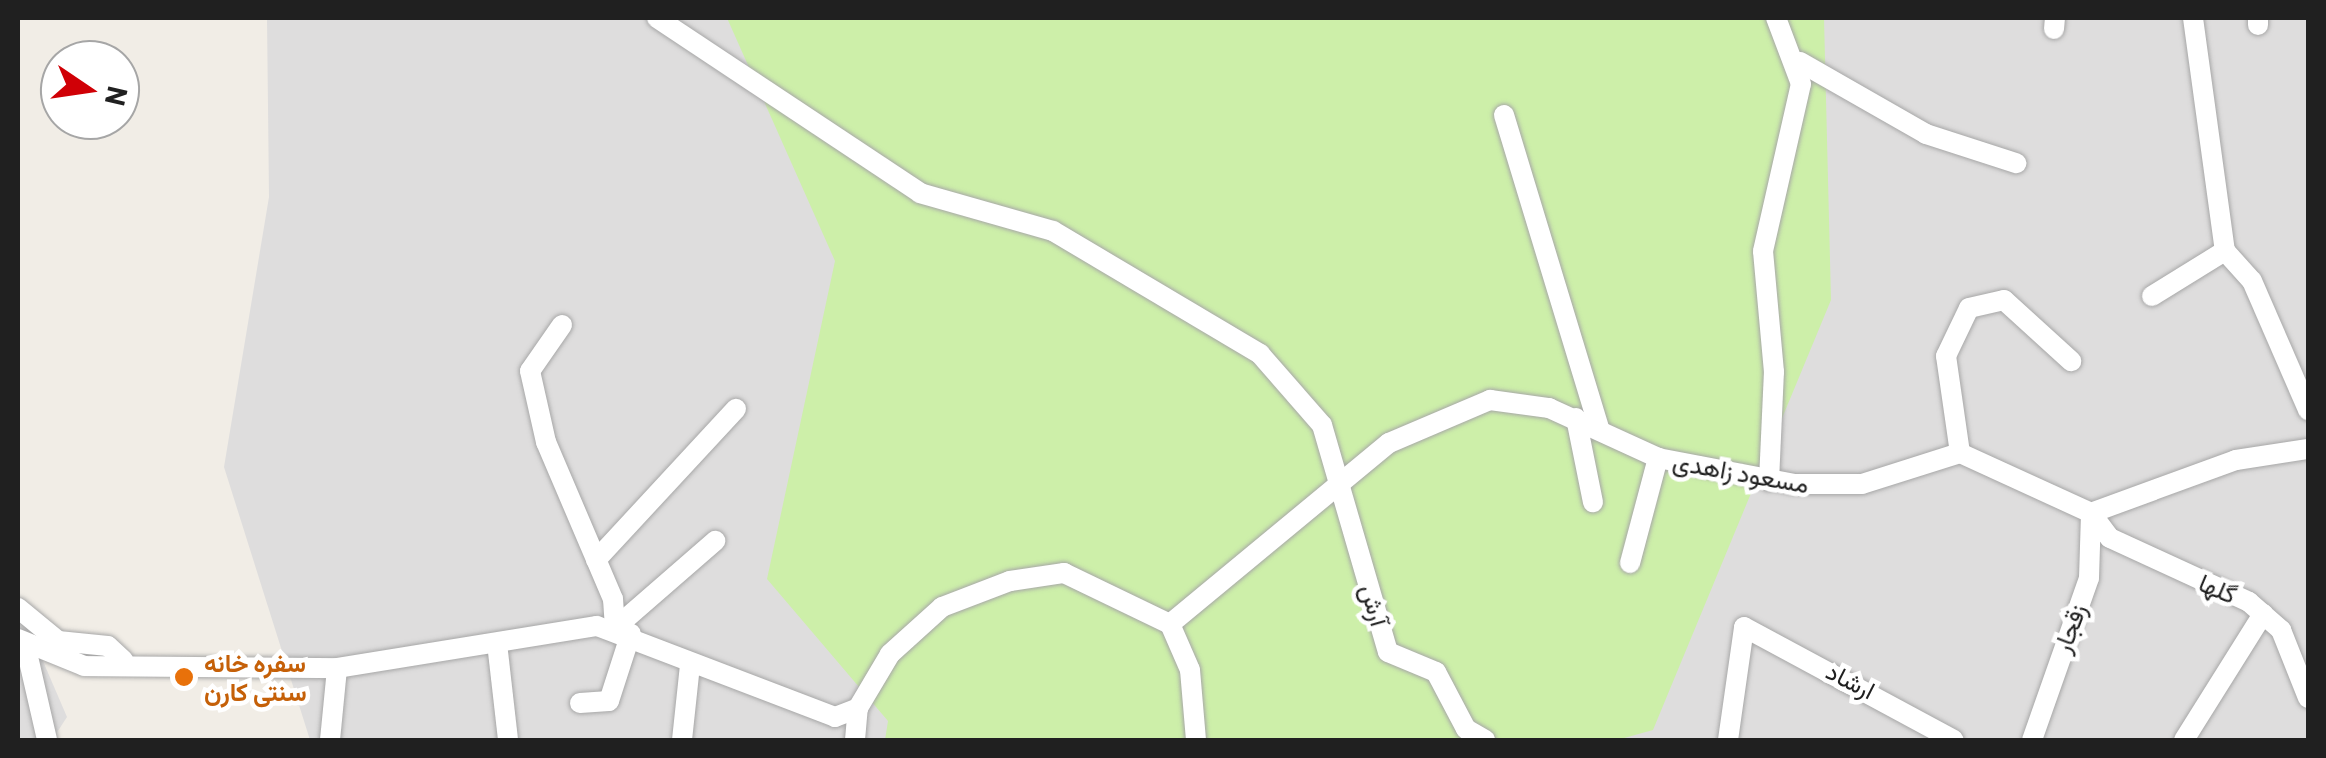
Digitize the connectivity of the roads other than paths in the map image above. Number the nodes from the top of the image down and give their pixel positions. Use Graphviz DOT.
graph roads {
  1 [pos="657,18"];
  2 [pos="1776,18"];
  3 [pos="2194,18"];
  4 [pos="1800,62"];
  5 [pos="1504,115"];
  6 [pos="2016,164"];
  7 [pos="2224,251"];
  8 [pos="2152,296"];
  9 [pos="562,325"];
  10 [pos="2072,361"];
  11 [pos="736,409"];
  12 [pos="2308,410"];
  13 [pos="1576,418"];
  14 [pos="1600,430"];
  15 [pos="2308,449"];
  16 [pos="1960,452"];
  17 [pos="1658,458"];
  18 [pos="1340,482"];
  19 [pos="1769,482"];
  20 [pos="1594,502"];
  21 [pos="2091,513"];
  22 [pos="715,541"];
  23 [pos="596,560"];
  24 [pos="1630,563"];
  25 [pos="18,608"];
  26 [pos="2263,614"];
  27 [pos="1170,624"];
  28 [pos="623,631"];
  29 [pos="498,643"];
  30 [pos="22,644"];
  31 [pos="124,660"];
  32 [pos="690,665"];
  33 [pos="337,668"];
  34 [pos="2308,698"];
  35 [pos="580,703"];
  36 [pos="858,708"];
  37 [pos="46,740"];
  38 [pos="330,740"];
  39 [pos="508,740"];
  40 [pos="682,740"];
  41 [pos="855,740"];
  42 [pos="1196,740"];
  43 [pos="1485,740"];
  44 [pos="1728,740"];
  45 [pos="1954,740"];
  46 [pos="2032,740"];
  47 [pos="2184,740"];
  1 -- 18 [label="street"];
  2 -- 4 [label="street"];
  3 -- 7 [label="street"];
  4 -- 6 [label="street"];
  4 -- 19 [label="street"];
  5 -- 14 [label="street"];
  7 -- 8 [label="street"];
  7 -- 12 [label="street"];
  9 -- 23 [label="street"];
  10 -- 16 [label="street"];
  11 -- 23 [label="street"];
  13 -- 14 [label="street, مسعود زاهدی"];
  13 -- 18 [label="street, مسعود زاهدی"];
  13 -- 20 [label="street"];
  14 -- 17 [label="street, مسعود زاهدی"];
  15 -- 21 [label="street"];
  16 -- 19 [label="street, مسعود زاهدی"];
  16 -- 21 [label="street"];
  17 -- 19 [label="street, مسعود زاهدی"];
  17 -- 24 [label="street"];
  18 -- 27 [label="street, مسعود زاهدی"];
  18 -- 43 [label="street, آرش"];
  21 -- 26 [label="street, گلها"];
  21 -- 46 [label="street, زقجار"];
  22 -- 28 [label="street"];
  23 -- 28 [label="street"];
  25 -- 31 [label="street"];
  26 -- 34 [label="street, گلها"];
  26 -- 47 [label="street"];
  27 -- 36 [label="street"];
  27 -- 42 [label="street"];
  28 -- 29 [label="street"];
  28 -- 32 [label="street"];
  28 -- 35 [label="street"];
  29 -- 33 [label="street"];
  29 -- 39 [label="street"];
  30 -- 31 [label="street"];
  30 -- 37 [label="street"];
  31 -- 33 [label="street"];
  32 -- 36 [label="street"];
  32 -- 40 [label="street"];
  33 -- 38 [label="street"];
  36 -- 41 [label="street"];
  44 -- 45 [label="street, ارشاد"];
}
